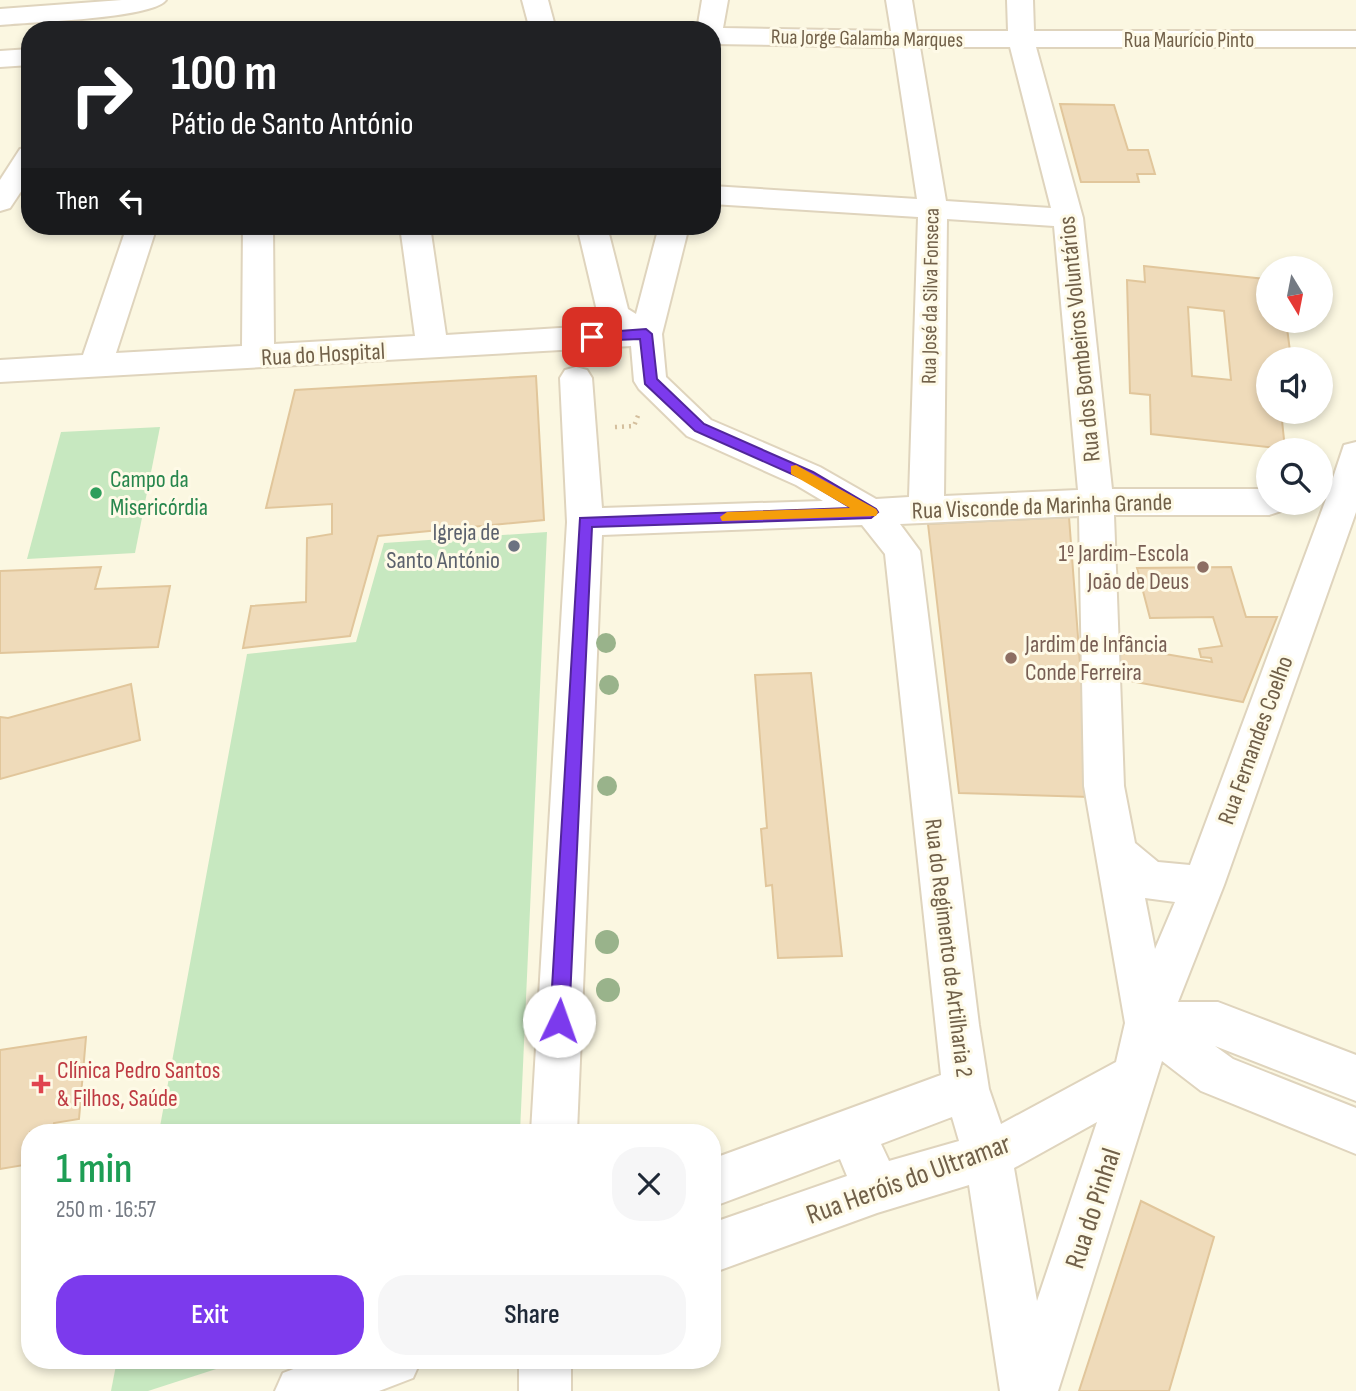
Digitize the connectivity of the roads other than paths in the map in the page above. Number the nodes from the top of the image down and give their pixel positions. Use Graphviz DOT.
graph roads {
  1 [pos="535,0"];
  2 [pos="715,0"];
  3 [pos="899,0"];
  4 [pos="1020,0"];
  5 [pos="138,2"];
  6 [pos="0,17"];
  7 [pos="121,21"];
  8 [pos="540,21"];
  9 [pos="712,21"];
  10 [pos="721,36"];
  11 [pos="904,39"];
  12 [pos="1356,39"];
  13 [pos="1021,40"];
  14 [pos="21,58"];
  15 [pos="0,59"];
  16 [pos="21,170"];
  17 [pos="11,186"];
  18 [pos="721,196"];
  19 [pos="933,211"];
  20 [pos="1068,218"];
  21 [pos="139,235"];
  22 [pos="258,235"];
  23 [pos="416,235"];
  24 [pos="594,235"];
  25 [pos="672,235"];
  26 [pos="646,334"];
  27 [pos="432,347"];
  28 [pos="258,358"];
  29 [pos="96,365"];
  30 [pos="0,371"];
  31 [pos="576,378"];
  32 [pos="1356,454"];
  33 [pos="1096,502"];
  34 [pos="1256,502"];
  35 [pos="1340,503"];
  36 [pos="926,510"];
  37 [pos="871,512"];
  38 [pos="585,522"];
  39 [pos="1116,853"];
  40 [pos="1203,885"];
  41 [pos="1147,1023"];
  42 [pos="1136,1076"];
  43 [pos="1356,1078"];
  44 [pos="966,1089"];
  45 [pos="554,1124"];
  46 [pos="852,1131"];
  47 [pos="1356,1131"];
  48 [pos="988,1156"];
  49 [pos="721,1180"];
  50 [pos="877,1189"];
  51 [pos="721,1192"];
  52 [pos="730,1242"];
  53 [pos="368,1369"];
  54 [pos="545,1369"];
  55 [pos="301,1391"];
  56 [pos="545,1391"];
  57 [pos="1026,1391"];
  58 [pos="1032,1391"];
  1 -- 8 [label="street"];
  2 -- 9 [label="street"];
  3 -- 11 [label="street, Rua José da Silva Fonseca"];
  4 -- 13 [label="street, Rua dos Bombeiros Voluntários"];
  5 -- 6 [label="street"];
  5 -- 7 [label="street"];
  10 -- 11 [label="street, Rua Jorge Galamba Marques"];
  11 -- 13 [label="street, Rua Jorge Galamba Marques"];
  11 -- 19 [label="street, Rua José da Silva Fonseca"];
  12 -- 13 [label="street, Rua Maurício Pinto"];
  13 -- 20 [label="street, Rua dos Bombeiros Voluntários"];
  14 -- 15 [label="street"];
  16 -- 17 [label="street"];
  18 -- 19 [label="street"];
  19 -- 20 [label="street"];
  19 -- 36 [label="street, Rua José da Silva Fonseca"];
  20 -- 33 [label="street, Rua dos Bombeiros Voluntários"];
  21 -- 29 [label="street"];
  22 -- 28 [label="street"];
  23 -- 27 [label="street"];
  24 -- 26 [label="street"];
  25 -- 26 [label="street"];
  26 -- 27 [label="street, Rua do Hospital"];
  26 -- 37 [label="street"];
  27 -- 28 [label="street, Rua do Hospital"];
  28 -- 29 [label="street, Rua do Hospital"];
  29 -- 30 [label="street, Rua do Hospital"];
  31 -- 38 [label="street"];
  32 -- 35 [label="street, Rua Fernandes Coelho"];
  33 -- 34 [label="street, Rua Visconde da Marinha Grande"];
  33 -- 36 [label="street, Rua Visconde da Marinha Grande"];
  33 -- 39 [label="street, Rua dos Bombeiros Voluntários"];
  35 -- 40 [label="street, Rua Fernandes Coelho"];
  36 -- 37 [label="street, Rua Visconde da Marinha Grande"];
  37 -- 38 [label="street, Rua Visconde da Marinha Grande"];
  37 -- 44 [label="street, Rua do Regimento de Artilharia 2"];
  38 -- 45 [label="street"];
  39 -- 40 [label="street"];
  39 -- 41 [label="street, Rua dos Bombeiros Voluntários"];
  40 -- 41 [label="street, Rua Fernandes Coelho"];
  41 -- 42 [label="street, Rua do Pinhal"];
  41 -- 43 [label="street"];
  41 -- 47 [label="street"];
  42 -- 48 [label="street, Rua Heróis do Ultramar"];
  42 -- 58 [label="street, Rua do Pinhal"];
  44 -- 46 [label="street"];
  44 -- 48 [label="street, Rua do Regimento de Artilharia 2"];
  46 -- 49 [label="street"];
  46 -- 50 [label="street"];
  48 -- 50 [label="street, Rua Heróis do Ultramar"];
  48 -- 57 [label="street, Rua do Regimento de Artilharia 2"];
  50 -- 52 [label="street, Rua Heróis do Ultramar"];
  51 -- 52 [label="street"];
  53 -- 55 [label="street"];
  54 -- 56 [label="street"];
}
